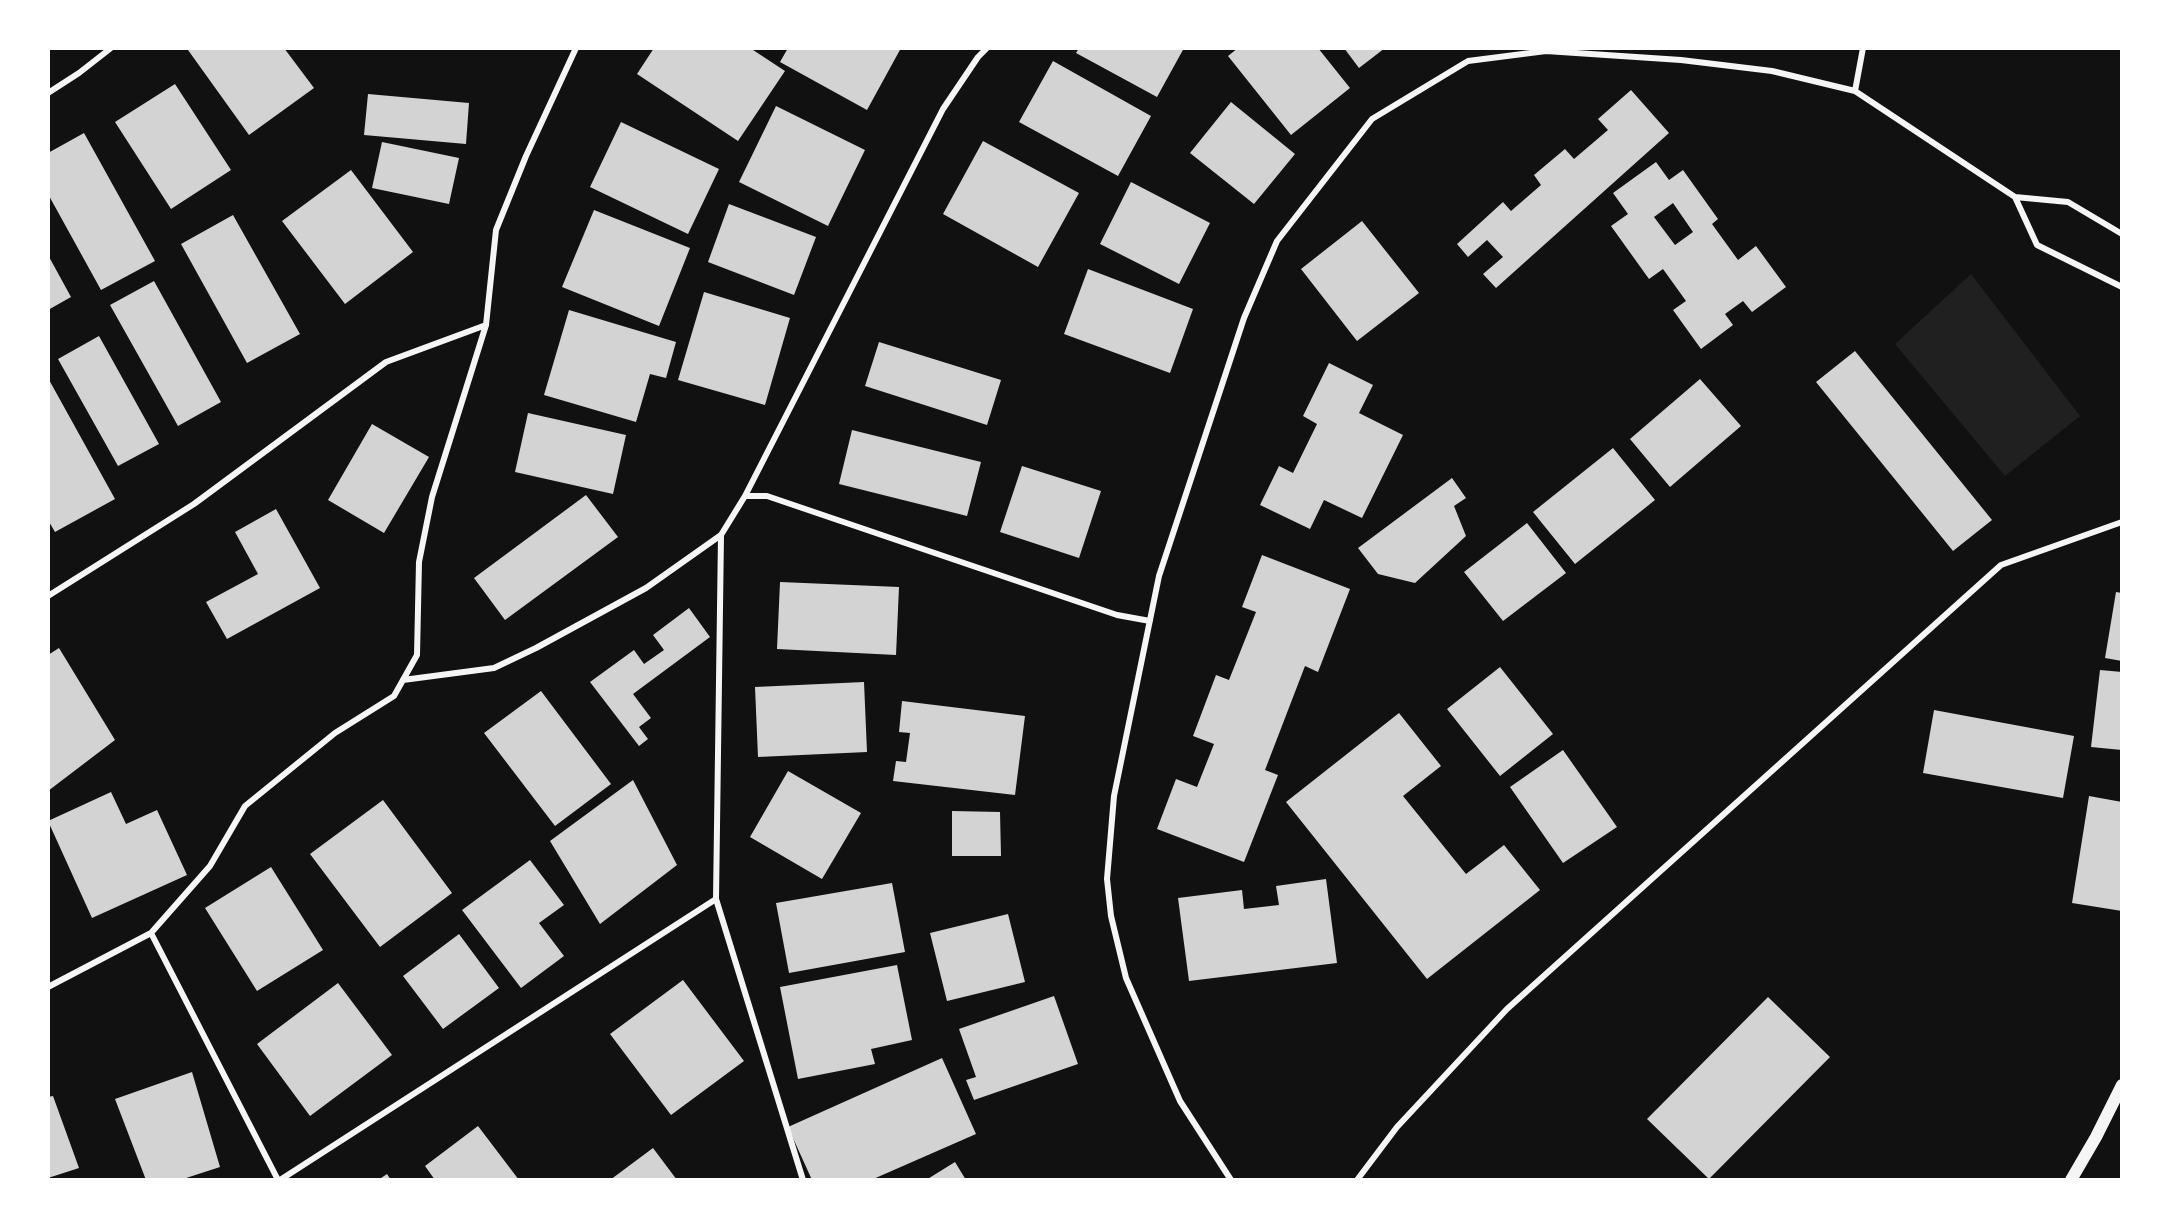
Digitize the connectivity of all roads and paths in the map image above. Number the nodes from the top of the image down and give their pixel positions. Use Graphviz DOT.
graph roads {
  1 [pos="111,48"];
  2 [pos="575,48"];
  3 [pos="987,48"];
  4 [pos="1863,48"];
  5 [pos="1855,91"];
  6 [pos="48,93"];
  7 [pos="2016,198"];
  8 [pos="2122,234"];
  9 [pos="2122,287"];
  10 [pos="486,325"];
  11 [pos="745,496"];
  12 [pos="2122,522"];
  13 [pos="721,535"];
  14 [pos="48,596"];
  15 [pos="1150,621"];
  16 [pos="403,680"];
  17 [pos="716,900"];
  18 [pos="151,933"];
  19 [pos="48,987"];
  20 [pos="2122,1085"];
  21 [pos="279,1180"];
  22 [pos="803,1180"];
  23 [pos="1232,1180"];
  24 [pos="1357,1180"];
  25 [pos="2071,1180"];
  1 -- 6 [label="street"];
  2 -- 10 [label="street"];
  3 -- 11 [label="street"];
  4 -- 5 [label="street"];
  5 -- 7 [label="street"];
  5 -- 15 [label="street"];
  7 -- 8 [label="street"];
  7 -- 9 [label="street"];
  10 -- 14 [label="street"];
  10 -- 16 [label="street"];
  11 -- 13 [label="street"];
  11 -- 15 [label="street"];
  12 -- 24 [label="street"];
  13 -- 16 [label="street"];
  13 -- 17 [label="street"];
  15 -- 23 [label="street"];
  16 -- 18 [label="street"];
  17 -- 21 [label="street"];
  17 -- 22 [label="street"];
  18 -- 19 [label="street"];
  18 -- 21 [label="street"];
  20 -- 25 [label="main road"];
}
